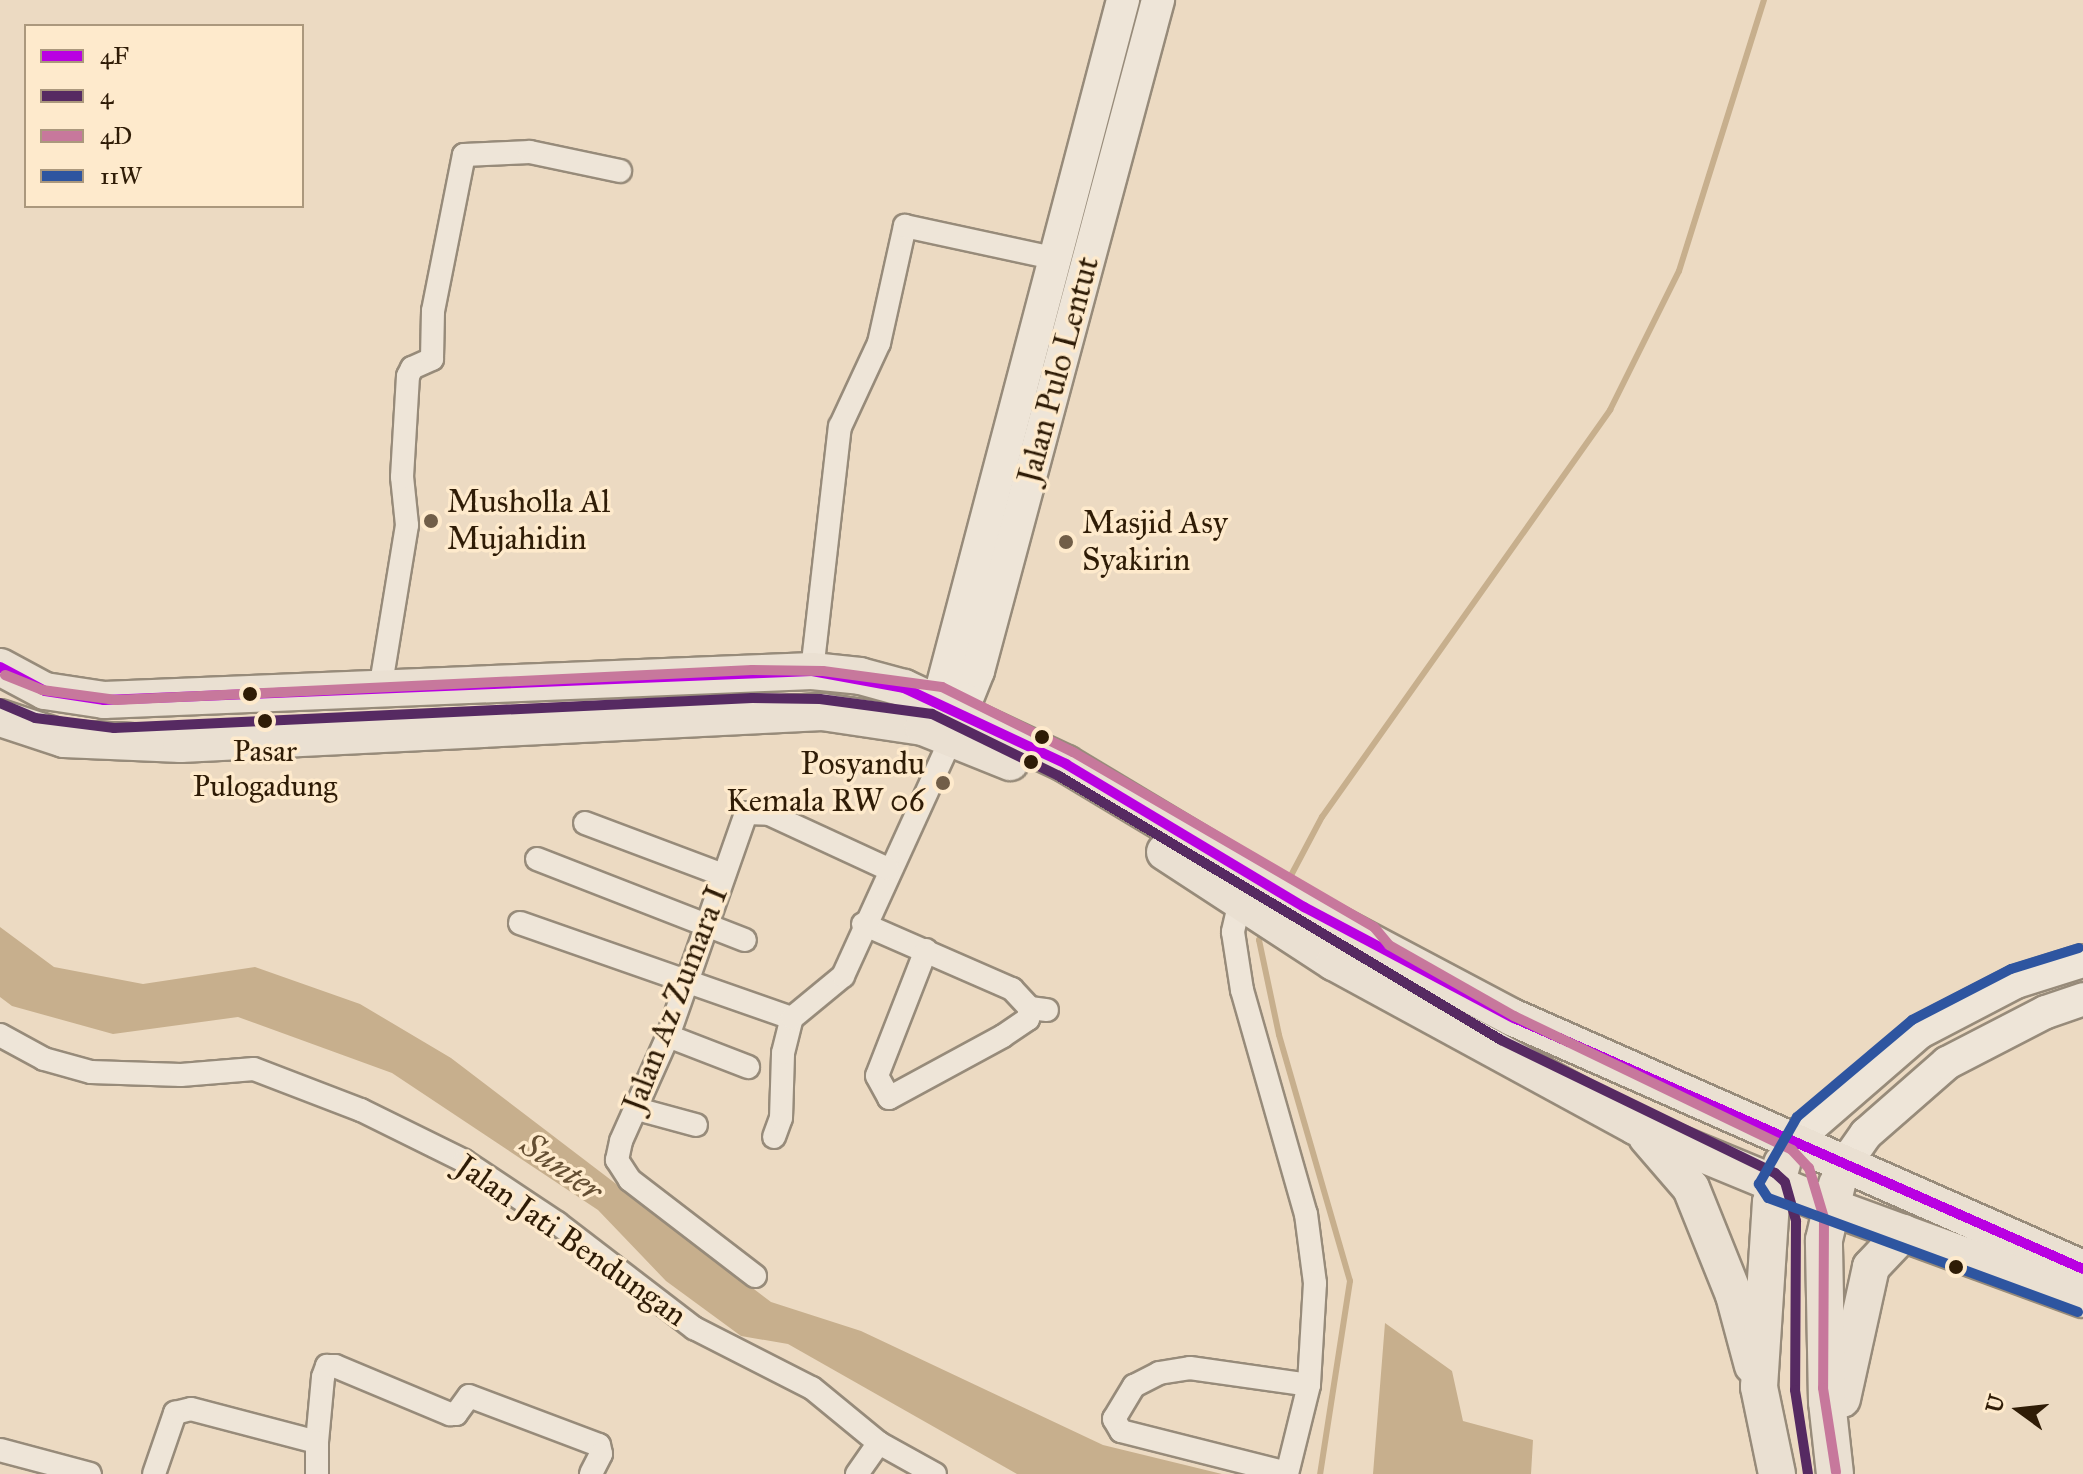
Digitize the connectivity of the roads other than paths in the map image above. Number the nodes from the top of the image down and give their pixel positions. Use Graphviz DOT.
graph roads {
  1 [pos="1123,0"];
  2 [pos="1158,0"];
  3 [pos="620,171"];
  4 [pos="1053,258"];
  5 [pos="0,667"];
  6 [pos="812,671"];
  7 [pos="380,690"];
  8 [pos="0,718"];
  9 [pos="945,727"];
  10 [pos="585,823"];
  11 [pos="537,859"];
  12 [pos="888,869"];
  13 [pos="723,875"];
  14 [pos="1248,895"];
  15 [pos="1299,920"];
  16 [pos="520,923"];
  17 [pos="863,924"];
  18 [pos="707,926"];
  19 [pos="745,940"];
  20 [pos="926,950"];
  21 [pos="2083,961"];
  22 [pos="686,980"];
  23 [pos="2083,999"];
  24 [pos="792,1018"];
  25 [pos="1920,1032"];
  26 [pos="0,1035"];
  27 [pos="668,1036"];
  28 [pos="1947,1063"];
  29 [pos="748,1067"];
  30 [pos="637,1109"];
  31 [pos="696,1125"];
  32 [pos="1635,1126"];
  33 [pos="774,1137"];
  34 [pos="1793,1142"];
  35 [pos="1845,1164"];
  36 [pos="1773,1185"];
  37 [pos="1829,1206"];
  38 [pos="1903,1233"];
  39 [pos="2083,1269"];
  40 [pos="755,1276"];
  41 [pos="2083,1299"];
  42 [pos="1309,1385"];
  43 [pos="1759,1387"];
  44 [pos="317,1442"];
  45 [pos="879,1443"];
  46 [pos="0,1450"];
  47 [pos="1834,1463"];
  48 [pos="593,1470"];
  49 [pos="90,1474"];
  50 [pos="154,1474"];
  51 [pos="317,1474"];
  52 [pos="857,1474"];
  53 [pos="935,1474"];
  54 [pos="1287,1474"];
  55 [pos="1777,1474"];
  1 -- 4 [label="street, Jalan Pulo Lentut"];
  2 -- 9 [label="street, Jalan Pulo Lentut"];
  3 -- 7 [label="street"];
  4 -- 6 [label="street"];
  4 -- 9 [label="street, Jalan Pulo Lentut"];
  5 -- 7 [label="main road"];
  6 -- 7 [label="main road"];
  6 -- 9 [label="main road"];
  8 -- 9 [label="main road"];
  9 -- 12 [label="street"];
  9 -- 14 [label="main road"];
  10 -- 13 [label="street"];
  11 -- 18 [label="street"];
  12 -- 13 [label="street, Jalan Az Zumara I"];
  12 -- 17 [label="street"];
  13 -- 18 [label="street, Jalan Az Zumara I"];
  14 -- 15 [label="main road"];
  14 -- 42 [label="street"];
  15 -- 32 [label="main road"];
  15 -- 34 [label="main road"];
  16 -- 22 [label="street"];
  17 -- 20 [label="street"];
  17 -- 24 [label="street"];
  18 -- 19 [label="street"];
  18 -- 22 [label="street, Jalan Az Zumara I"];
  20 -- 20 [label="street"];
  21 -- 25 [label="street"];
  22 -- 24 [label="street"];
  22 -- 27 [label="street, Jalan Az Zumara I"];
  23 -- 28 [label="street"];
  24 -- 33 [label="street"];
  25 -- 28 [label="street"];
  25 -- 34 [label="street"];
  26 -- 45 [label="street, Jalan Jati Bendungan"];
  27 -- 29 [label="street"];
  27 -- 30 [label="street, Jalan Az Zumara I"];
  28 -- 35 [label="street"];
  30 -- 31 [label="street"];
  30 -- 40 [label="street, Jalan Az Zumara I"];
  32 -- 36 [label="main road"];
  32 -- 43 [label="main road"];
  34 -- 35 [label="main road"];
  34 -- 36 [label="main road"];
  35 -- 37 [label="main road"];
  35 -- 39 [label="main road"];
  36 -- 37 [label="main road"];
  36 -- 43 [label="main road"];
  37 -- 38 [label="main road"];
  37 -- 47 [label="main road"];
  38 -- 41 [label="main road"];
  38 -- 47 [label="main road"];
  42 -- 54 [label="street"];
  42 -- 54 [label="street"];
  43 -- 55 [label="main road"];
  44 -- 48 [label="street"];
  44 -- 50 [label="street"];
  44 -- 51 [label="street"];
  45 -- 52 [label="street"];
  45 -- 53 [label="street, Jalan Jati Bendungan"];
  46 -- 49 [label="street"];
}
